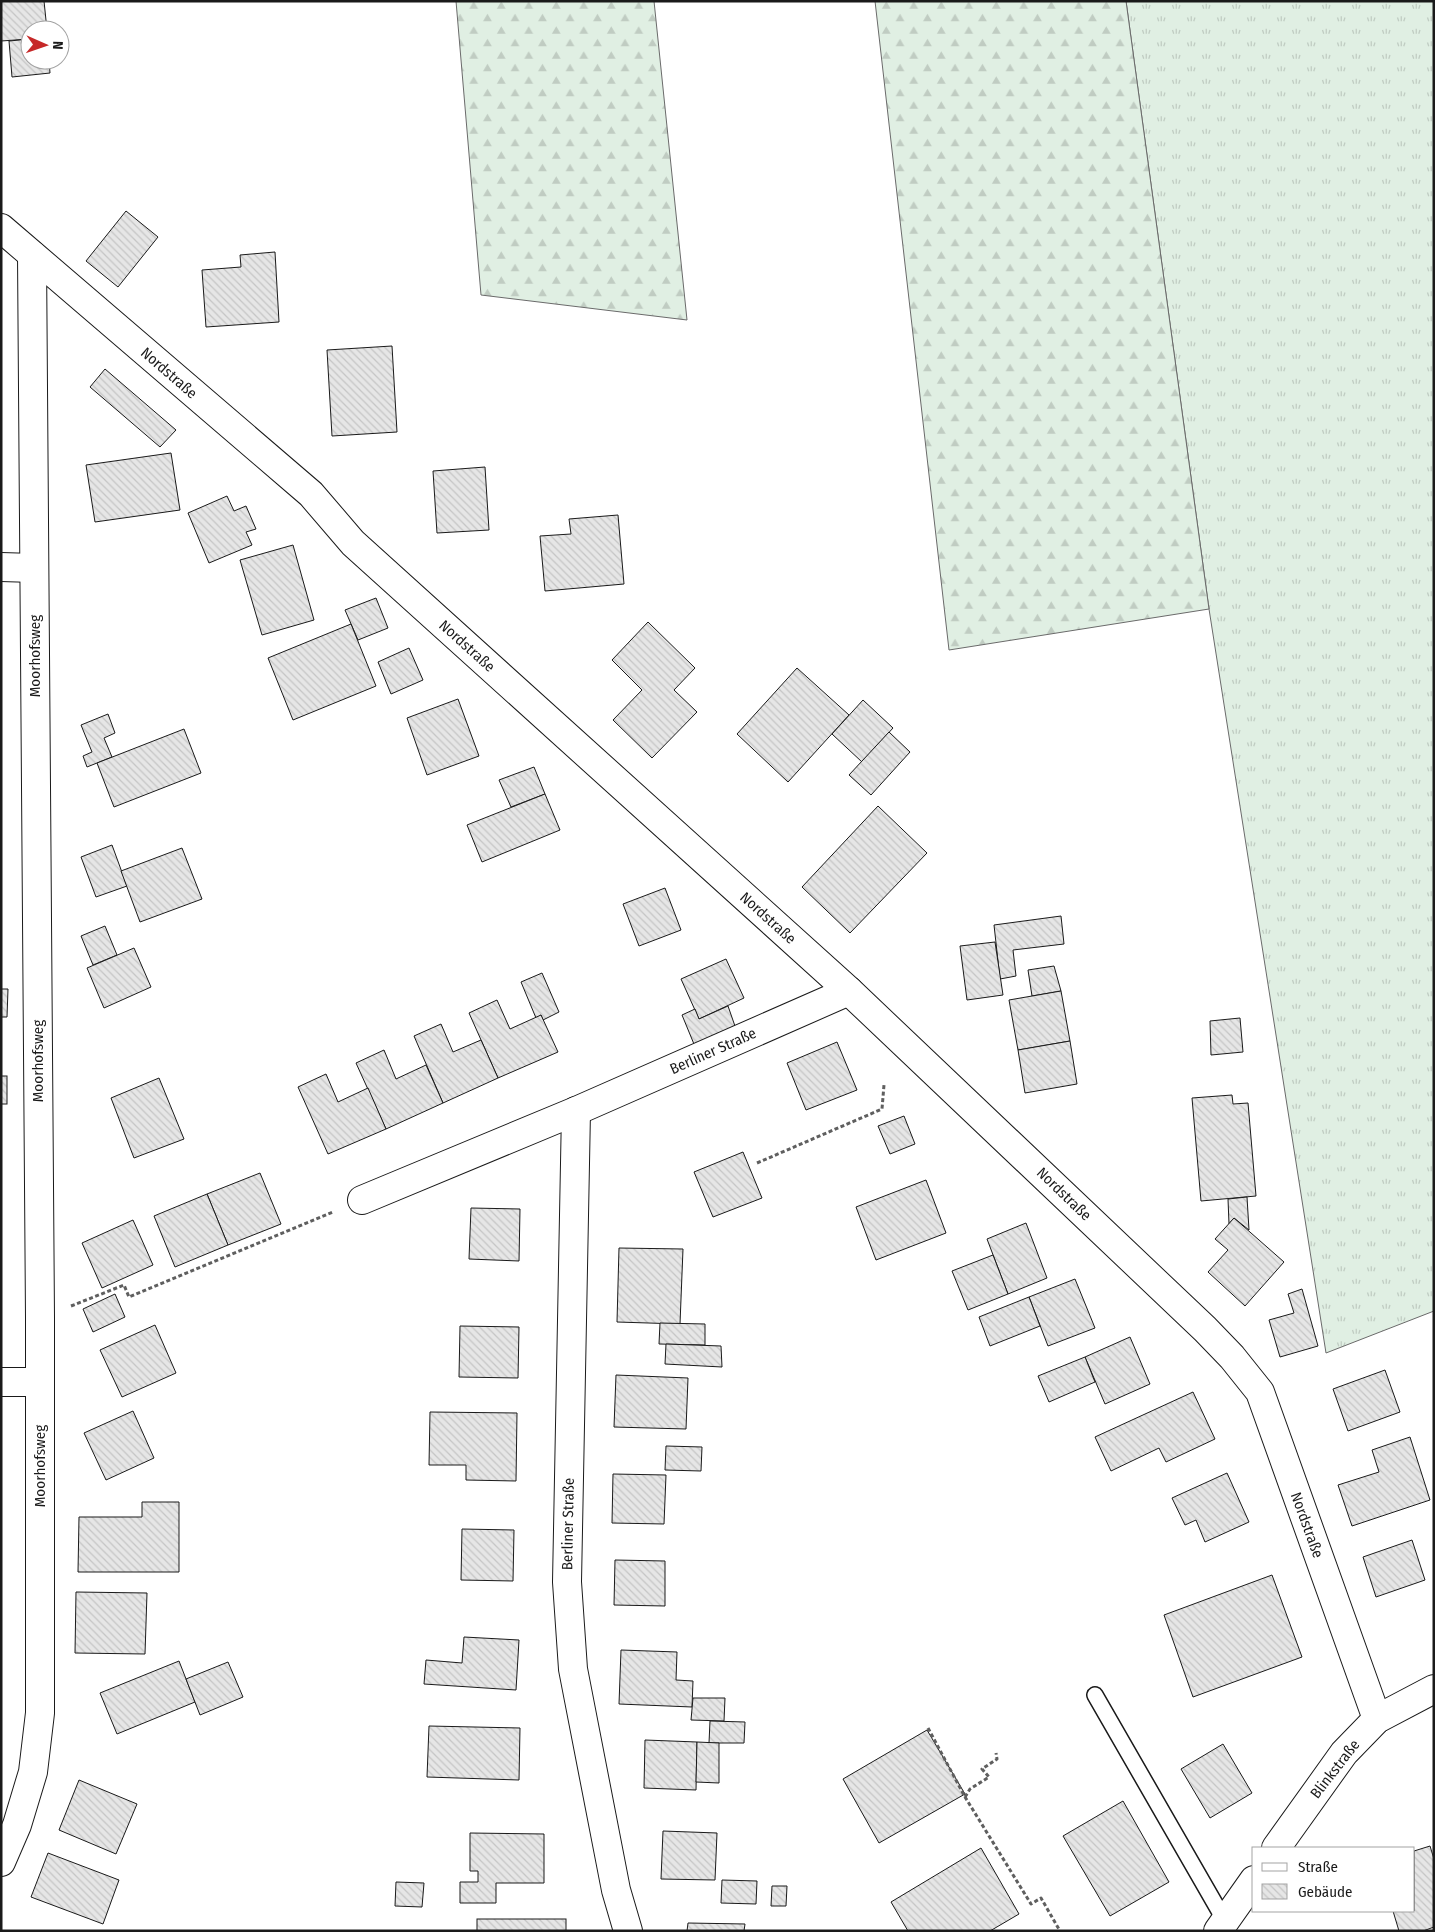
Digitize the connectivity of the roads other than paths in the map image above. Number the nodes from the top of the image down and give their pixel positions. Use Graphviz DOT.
graph roads {
  1 [pos="1,228"];
  2 [pos="32,255"];
  3 [pos="1,567"];
  4 [pos="34,568"];
  5 [pos="849,991"];
  6 [pos="576,1111"];
  7 [pos="362,1200"];
  8 [pos="1,1382"];
  9 [pos="40,1382"];
  10 [pos="1434,1689"];
  11 [pos="1095,1695"];
  12 [pos="1378,1719"];
  13 [pos="1277,1847"];
  14 [pos="1,1862"];
  15 [pos="1252,1883"];
  16 [pos="1221,1926"];
  17 [pos="628,1931"];
  1 -- 2 [label="street, Nordstraße"];
  2 -- 4 [label="street, Moorhofsweg"];
  2 -- 5 [label="street, Nordstraße"];
  3 -- 4 [label="street"];
  4 -- 9 [label="street, Moorhofsweg"];
  5 -- 6 [label="street, Berliner Straße"];
  5 -- 12 [label="street, Nordstraße"];
  6 -- 7 [label="street, Berliner Straße"];
  6 -- 17 [label="street, Berliner Straße"];
  8 -- 9 [label="street"];
  9 -- 14 [label="street, Moorhofsweg"];
  10 -- 12 [label="street, Blinkstraße"];
  11 -- 16 [label="lane"];
  12 -- 13 [label="street, Blinkstraße"];
  15 -- 16 [label="street"];
}
